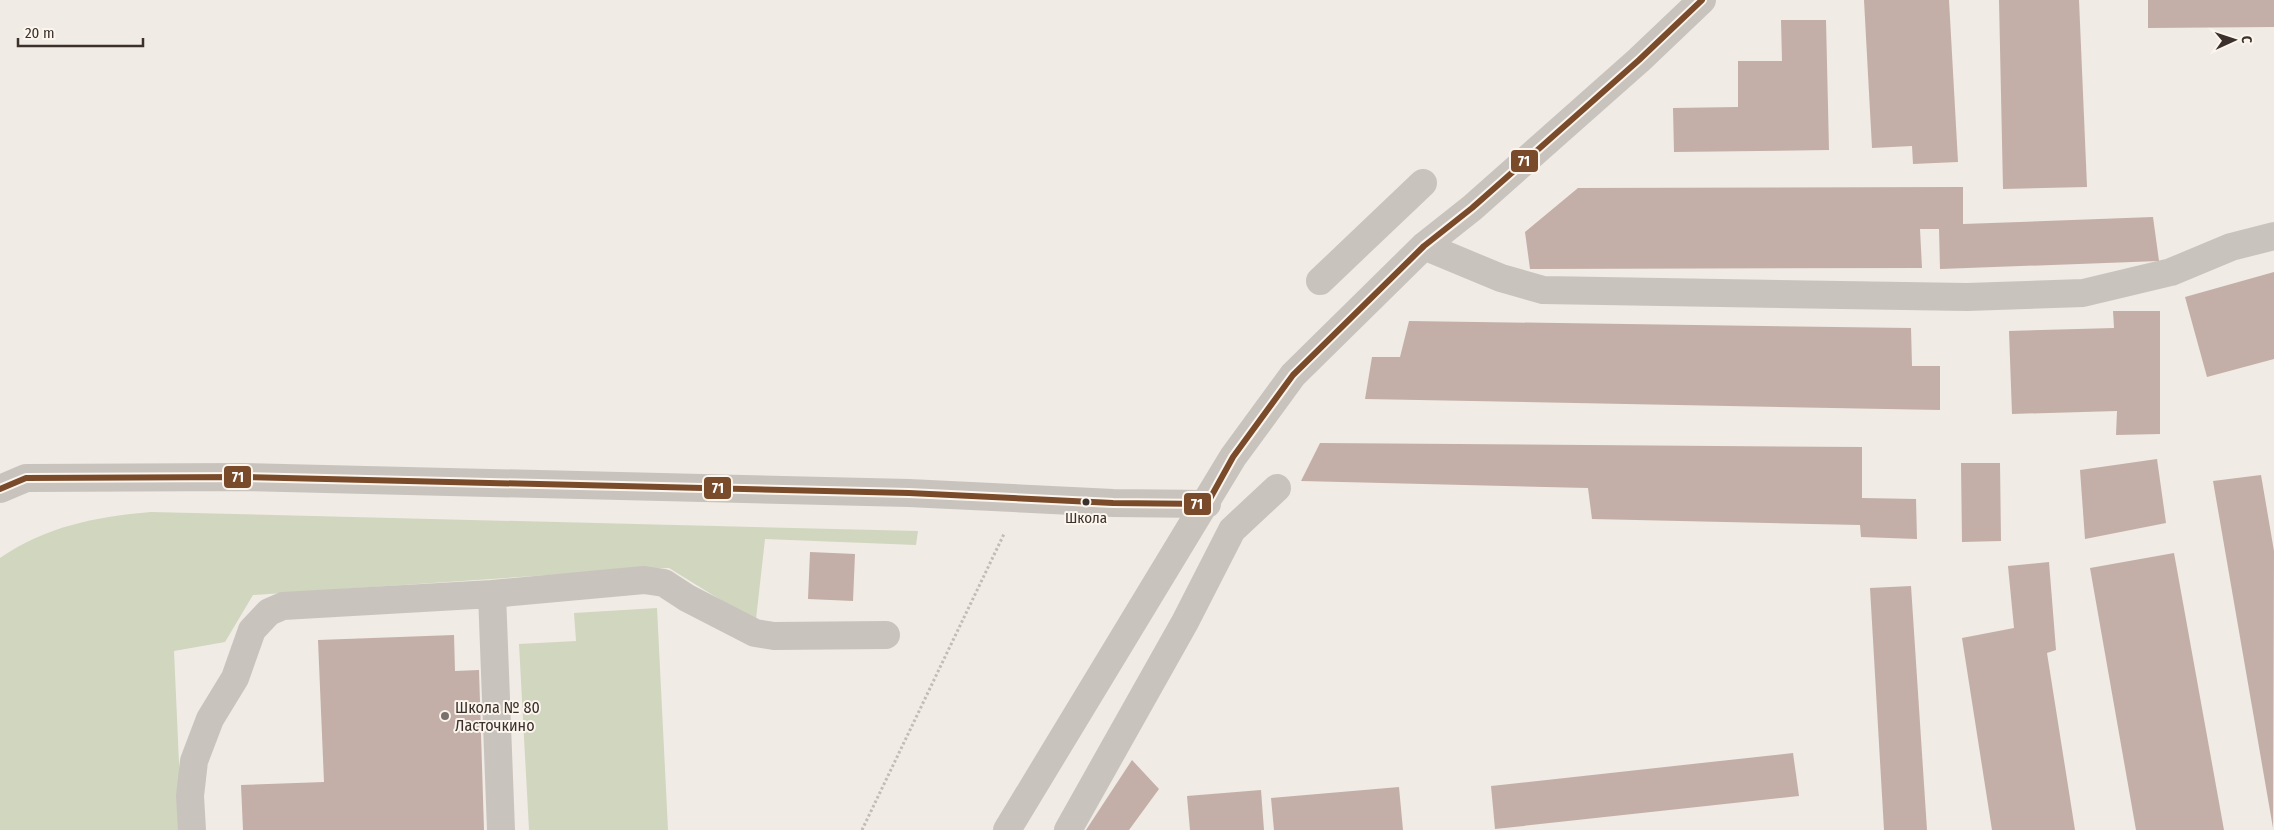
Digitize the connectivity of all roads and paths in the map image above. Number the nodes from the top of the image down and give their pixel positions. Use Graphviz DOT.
graph roads {
  1 [pos="1702,0"];
  2 [pos="1423,183"];
  3 [pos="2274,236"];
  4 [pos="1424,246"];
  5 [pos="1320,281"];
  6 [pos="1277,488"];
  7 [pos="0,490"];
  8 [pos="1207,504"];
  9 [pos="1007,526"];
  10 [pos="492,594"];
  11 [pos="886,634"];
  12 [pos="192,830"];
  13 [pos="502,830"];
  14 [pos="862,830"];
  15 [pos="1008,830"];
  16 [pos="1068,830"];
  1 -- 4 [label="street"];
  2 -- 5 [label="street"];
  3 -- 4 [label="street"];
  4 -- 8 [label="street"];
  6 -- 16 [label="street"];
  7 -- 8 [label="street"];
  8 -- 15 [label="street"];
  9 -- 14 [label="path"];
  10 -- 11 [label="street"];
  10 -- 12 [label="street"];
  10 -- 13 [label="street"];
}
